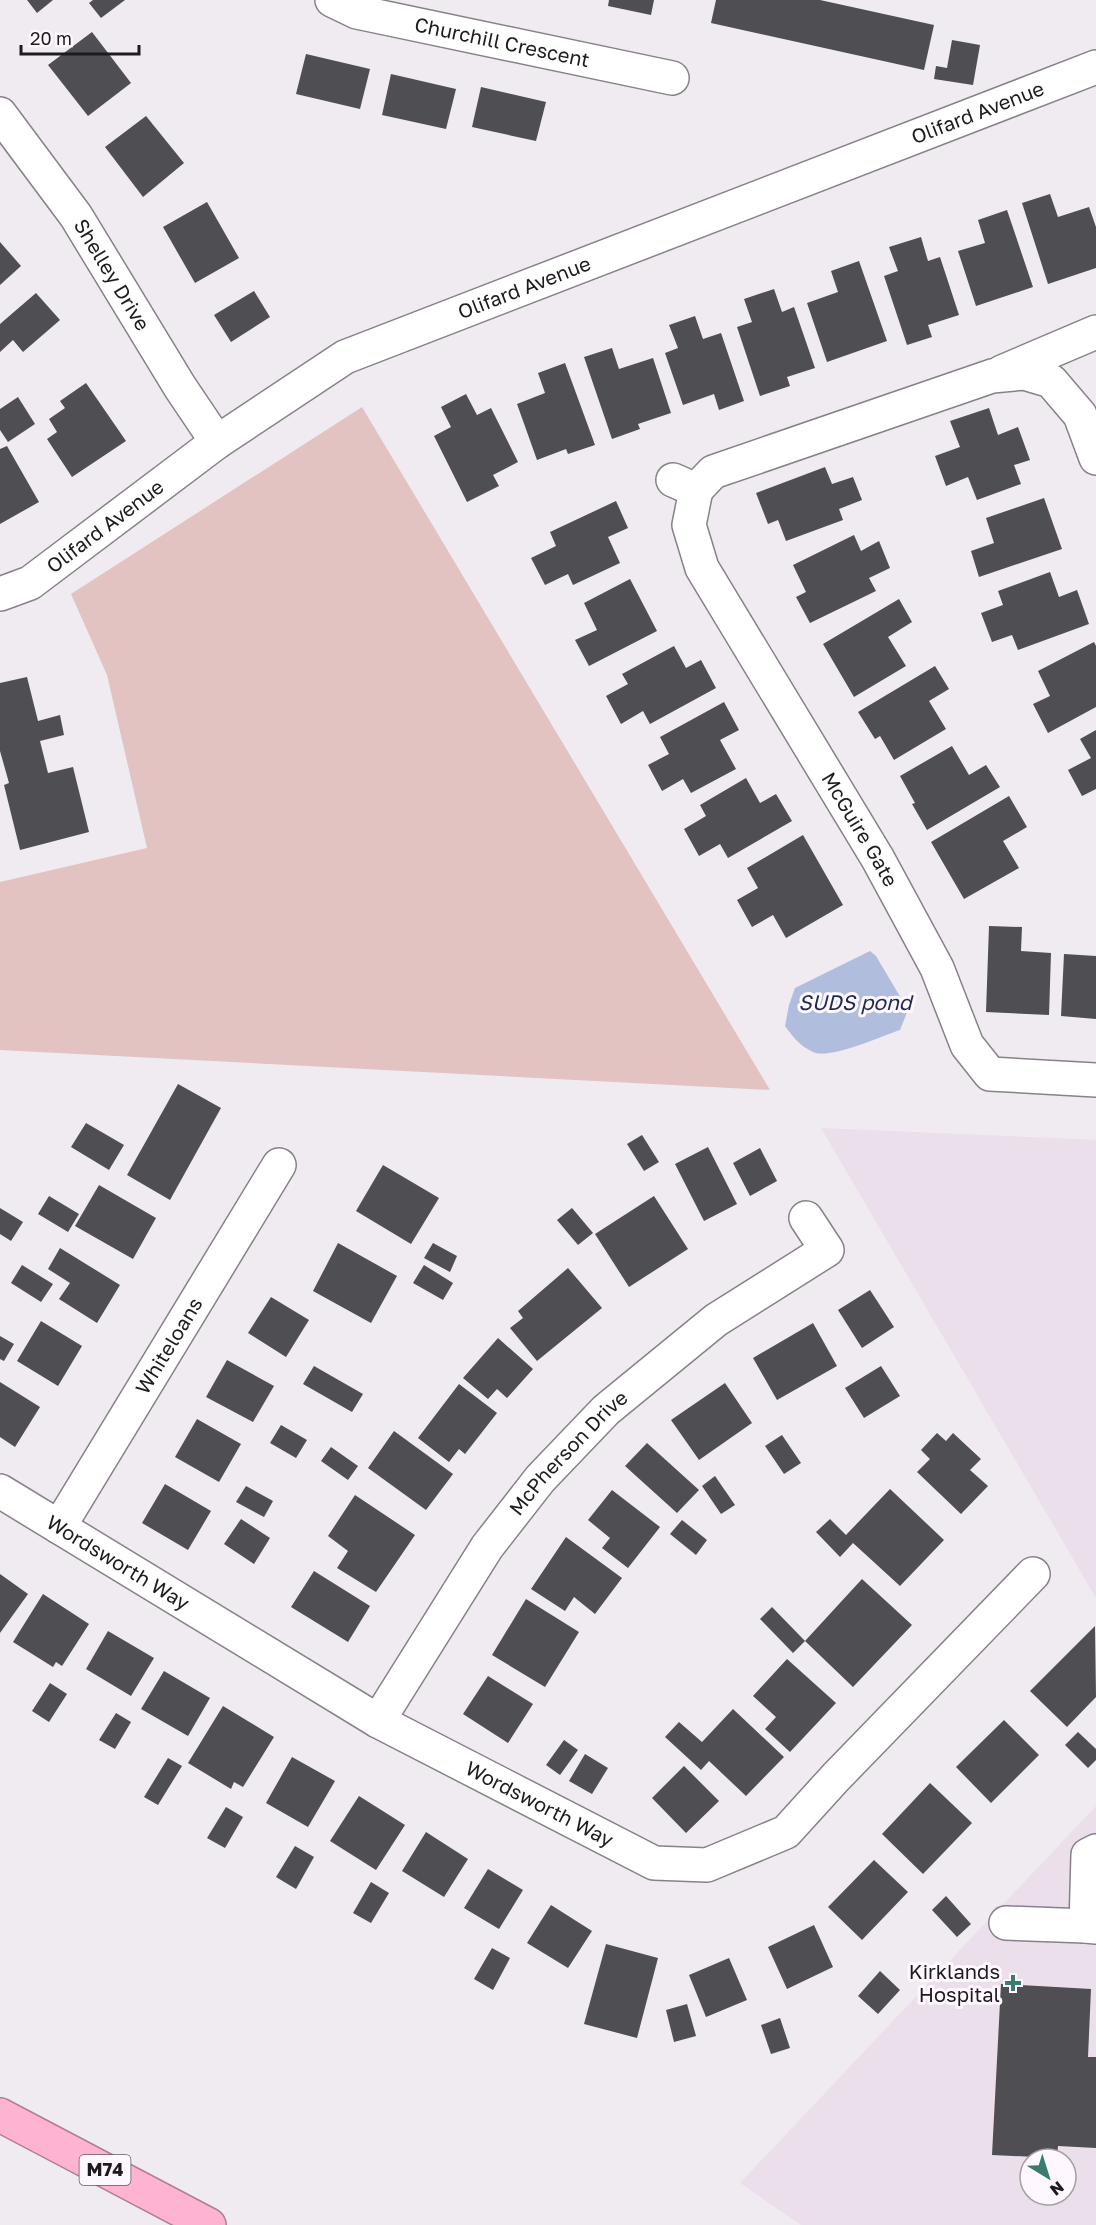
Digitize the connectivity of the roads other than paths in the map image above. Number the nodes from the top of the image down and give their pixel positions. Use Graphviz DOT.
graph roads {
  1 [pos="332,0"];
  2 [pos="1096,67"];
  3 [pos="672,78"];
  4 [pos="0,114"];
  5 [pos="1096,332"];
  6 [pos="992,376"];
  7 [pos="217,442"];
  8 [pos="1096,458"];
  9 [pos="0,594"];
  10 [pos="1096,1080"];
  11 [pos="279,1166"];
  12 [pos="806,1218"];
  13 [pos="0,1491"];
  14 [pos="59,1527"];
  15 [pos="1033,1574"];
  16 [pos="378,1721"];
  17 [pos="1096,1851"];
  18 [pos="1006,1923"];
  19 [pos="1091,1926"];
  20 [pos="0,2115"];
  21 [pos="209,2225"];
  1 -- 3 [label="street, Churchill Crescent"];
  2 -- 7 [label="street, Olifard Avenue"];
  4 -- 7 [label="street, Shelley Drive"];
  5 -- 6 [label="street"];
  6 -- 8 [label="street, McGuire Gate"];
  6 -- 10 [label="street, McGuire Gate"];
  7 -- 9 [label="street, Olifard Avenue"];
  11 -- 14 [label="street, Whiteloans"];
  12 -- 16 [label="street, McPherson Drive"];
  13 -- 14 [label="street, Wordsworth Way"];
  14 -- 16 [label="street, Wordsworth Way"];
  15 -- 16 [label="street, Wordsworth Way"];
  17 -- 19 [label="street"];
  18 -- 19 [label="street"];
  20 -- 21 [label="highway, M74"];
}
